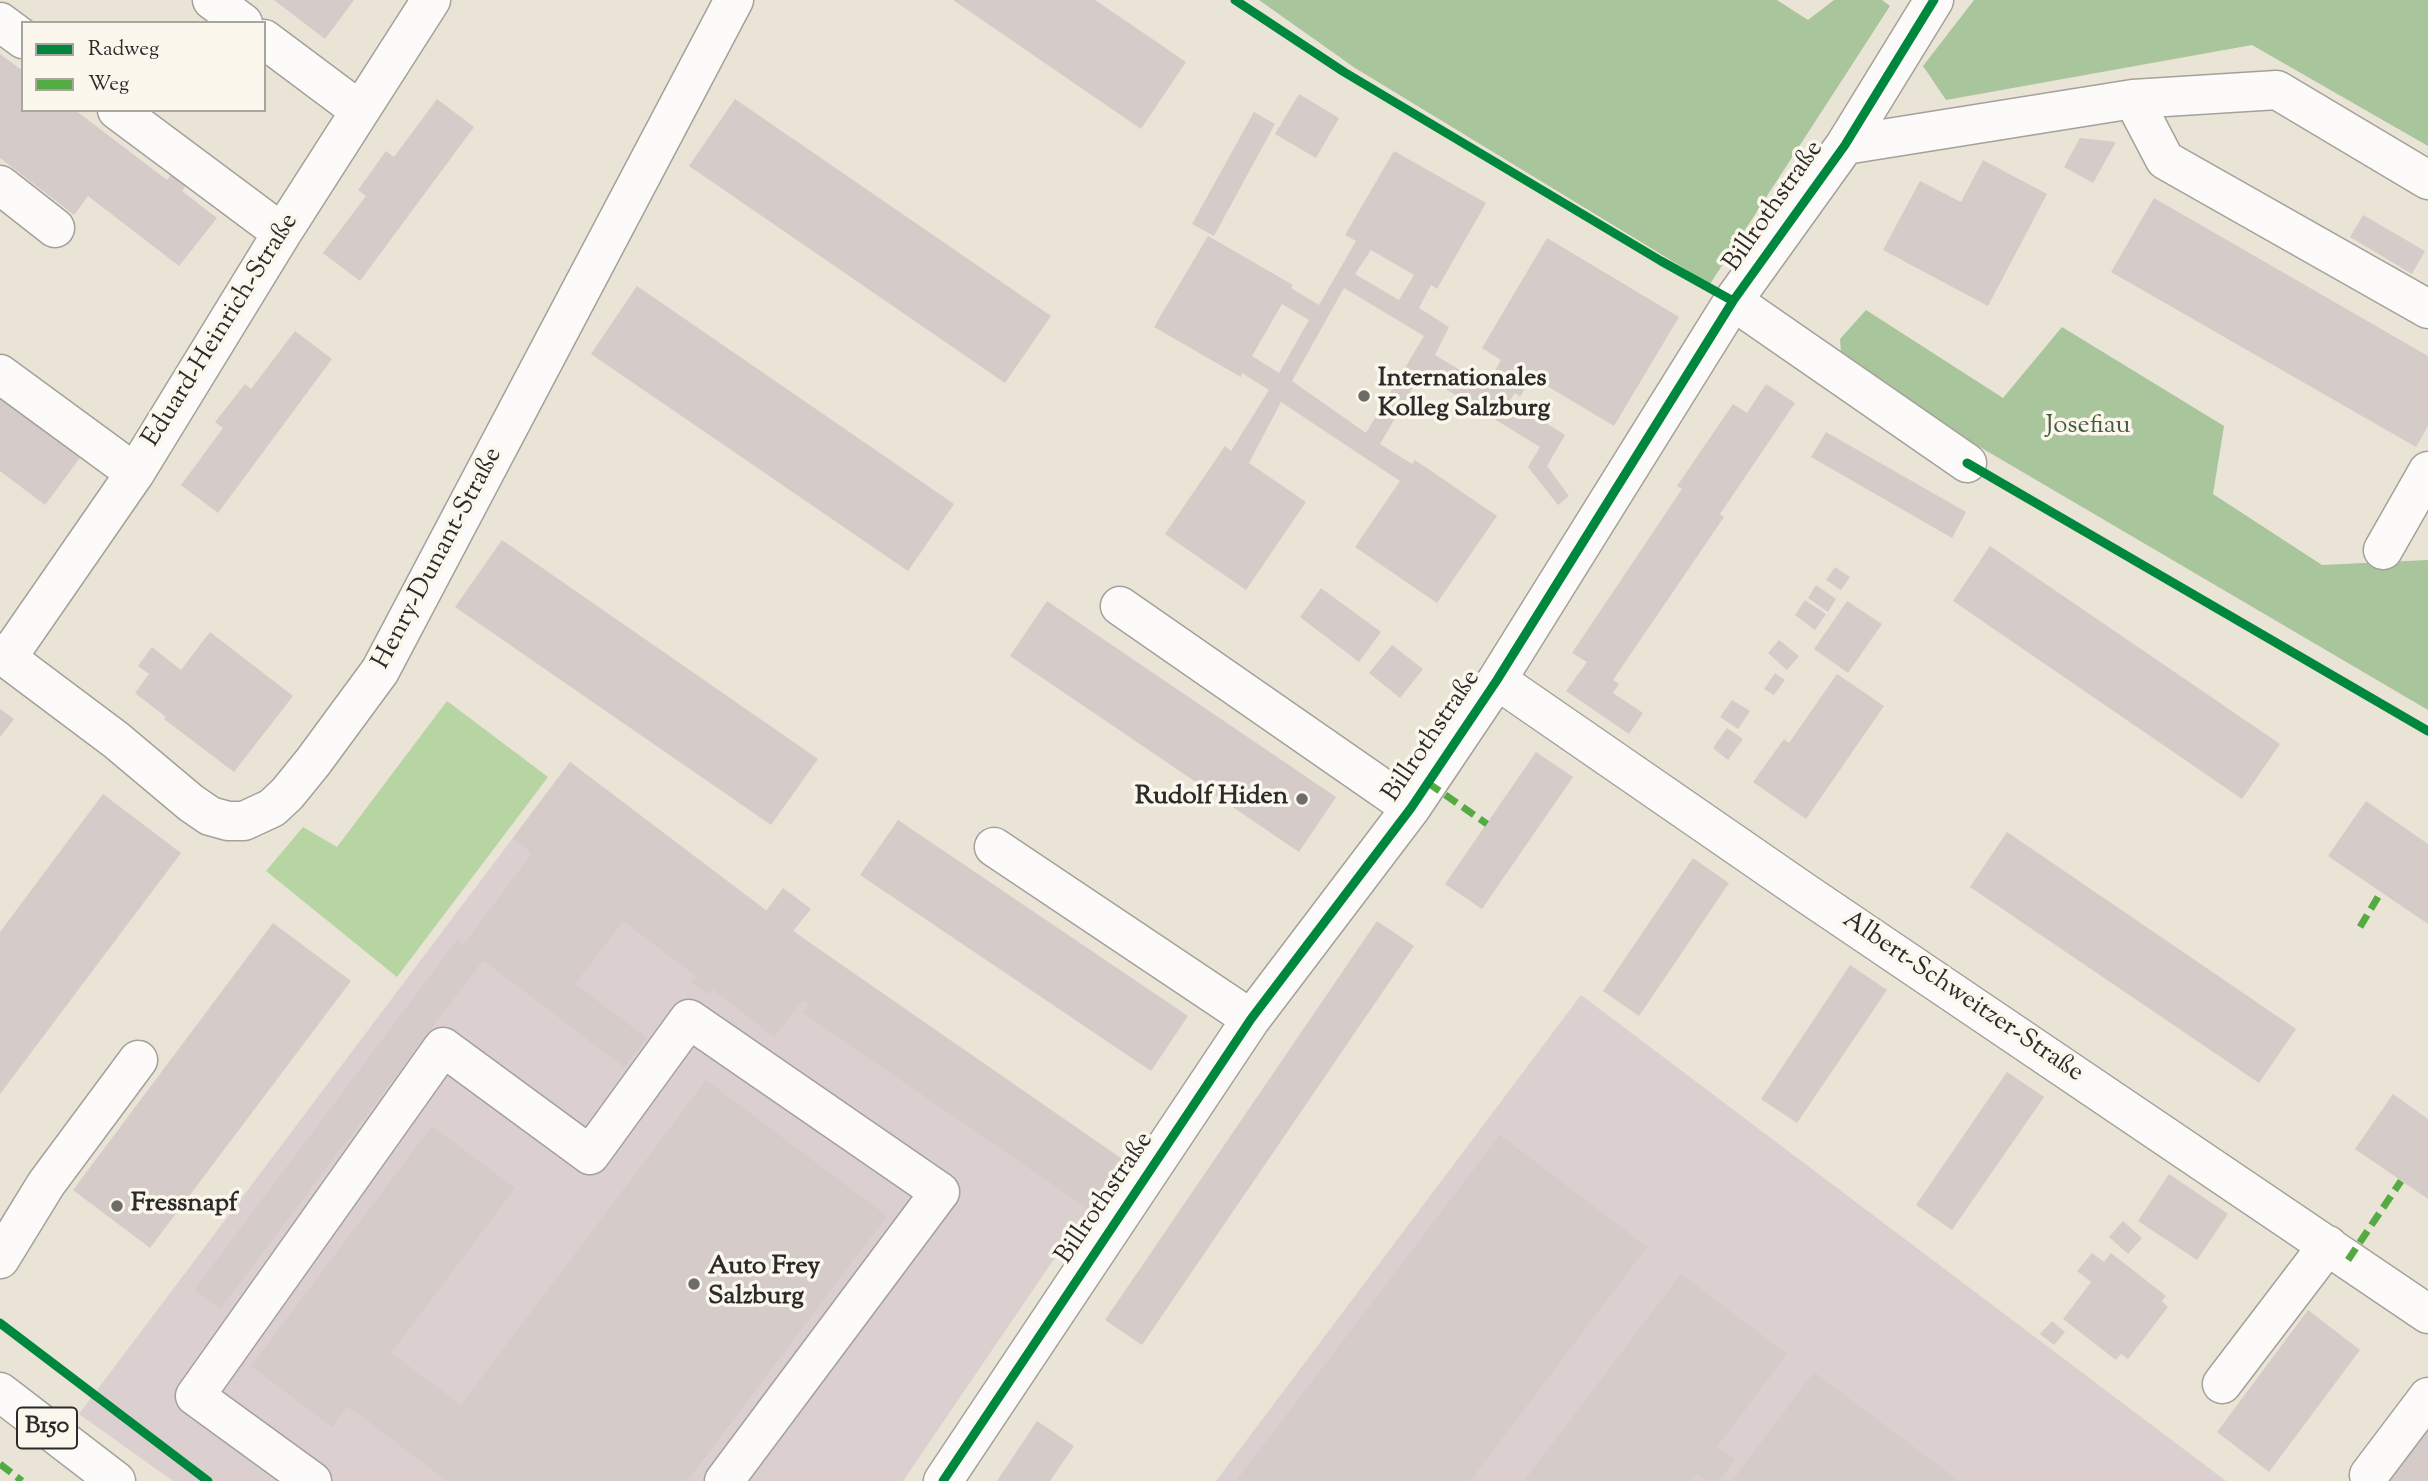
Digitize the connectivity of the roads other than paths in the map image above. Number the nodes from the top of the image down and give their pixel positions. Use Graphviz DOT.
graph roads {
  1 [pos="212,0"];
  2 [pos="431,0"];
  3 [pos="734,0"];
  4 [pos="1934,0"];
  5 [pos="240,21"];
  6 [pos="0,22"];
  7 [pos="21,38"];
  8 [pos="266,40"];
  9 [pos="2133,99"];
  10 [pos="359,110"];
  11 [pos="120,112"];
  12 [pos="1844,145"];
  13 [pos="2428,180"];
  14 [pos="0,185"];
  15 [pos="55,228"];
  16 [pos="282,233"];
  17 [pos="1733,301"];
  18 [pos="2428,309"];
  19 [pos="0,374"];
  20 [pos="1967,463"];
  21 [pos="2428,471"];
  22 [pos="135,473"];
  23 [pos="2383,550"];
  24 [pos="1120,606"];
  25 [pos="3,656"];
  26 [pos="1497,680"];
  27 [pos="1411,808"];
  28 [pos="994,847"];
  29 [pos="1251,1019"];
  30 [pos="138,1060"];
  31 [pos="2328,1245"];
  32 [pos="0,1259"];
  33 [pos="2428,1314"];
  34 [pos="2222,1384"];
  35 [pos="0,1392"];
  36 [pos="2428,1397"];
  37 [pos="2369,1475"];
  38 [pos="730,1479"];
  39 [pos="116,1481"];
  40 [pos="312,1481"];
  41 [pos="943,1481"];
  1 -- 5 [label="street"];
  2 -- 10 [label="street, Eduard-Heinrich-Straße"];
  3 -- 25 [label="street, Henry-Dunant-Straße"];
  4 -- 12 [label="street, Billrothstraße"];
  6 -- 7 [label="street"];
  8 -- 10 [label="street"];
  9 -- 12 [label="street, Billrothstraße"];
  9 -- 13 [label="street, Billrothstraße"];
  9 -- 18 [label="street"];
  10 -- 16 [label="street, Eduard-Heinrich-Straße"];
  11 -- 16 [label="street"];
  12 -- 17 [label="street, Billrothstraße"];
  14 -- 15 [label="street"];
  16 -- 22 [label="street, Eduard-Heinrich-Straße"];
  17 -- 20 [label="street"];
  17 -- 26 [label="street, Billrothstraße"];
  19 -- 22 [label="street"];
  21 -- 23 [label="street"];
  22 -- 25 [label="street, Eduard-Heinrich-Straße"];
  24 -- 27 [label="street"];
  26 -- 27 [label="street, Billrothstraße"];
  26 -- 31 [label="street, Albert-Schweitzer-Straße"];
  27 -- 29 [label="street, Billrothstraße"];
  28 -- 29 [label="street"];
  29 -- 41 [label="street, Billrothstraße"];
  30 -- 32 [label="street"];
  31 -- 33 [label="street, Albert-Schweitzer-Straße"];
  31 -- 34 [label="street"];
  35 -- 39 [label="street, B150"];
  36 -- 37 [label="street"];
  38 -- 40 [label="street"];
}
